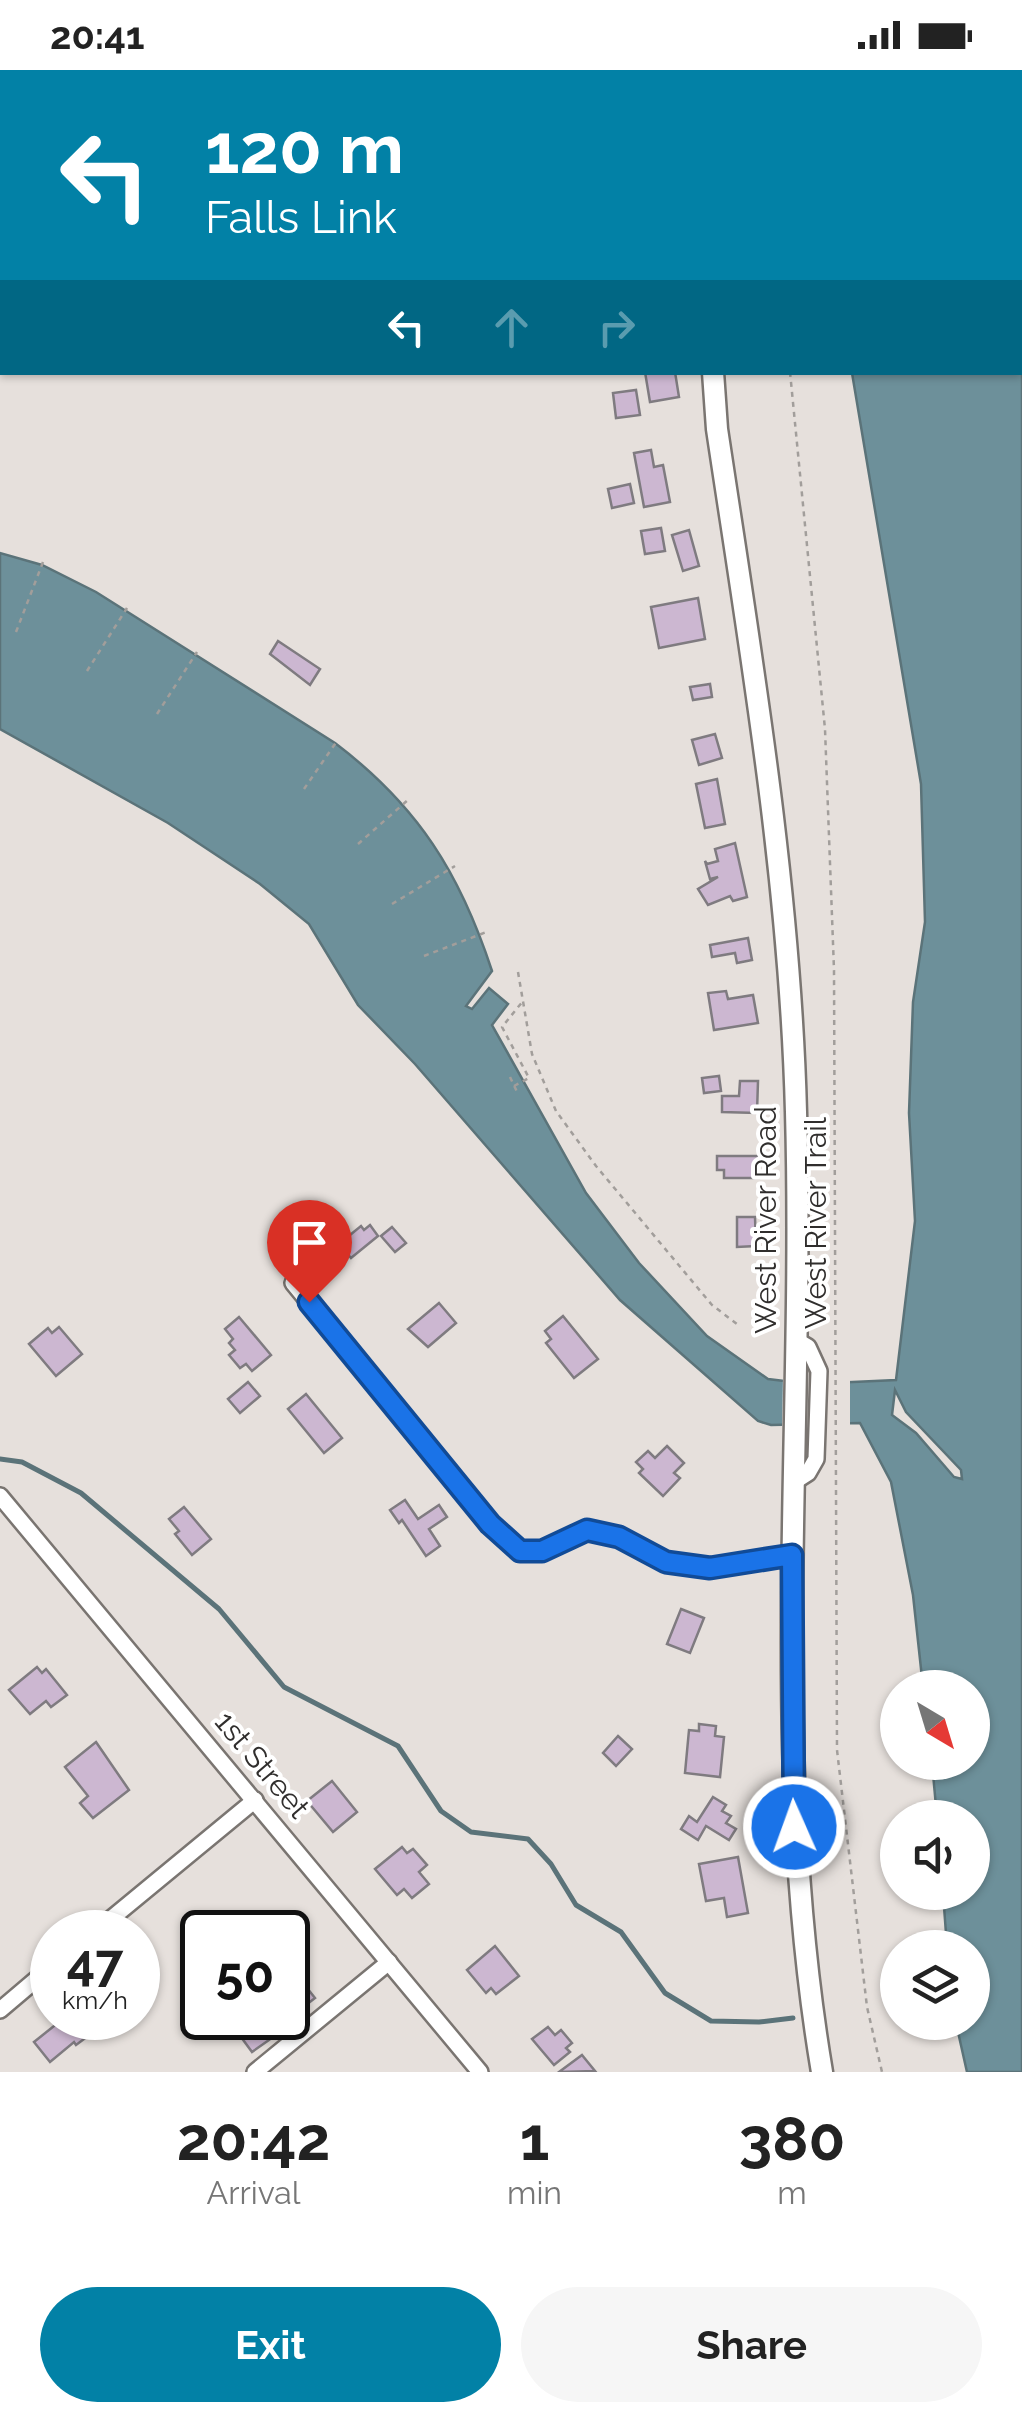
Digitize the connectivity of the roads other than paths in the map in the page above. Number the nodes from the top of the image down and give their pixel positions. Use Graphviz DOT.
graph roads {
  1 [pos="713,375"];
  2 [pos="293,1284"];
  3 [pos="796,1340"];
  4 [pos="794,1482"];
  5 [pos="0,1496"];
  6 [pos="792,1555"];
  7 [pos="256,1800"];
  8 [pos="123,1910"];
  9 [pos="390,1962"];
  10 [pos="30,1985"];
  11 [pos="0,2010"];
  12 [pos="256,2072"];
  13 [pos="480,2072"];
  14 [pos="822,2072"];
  1 -- 3 [label="main road, West River Road"];
  2 -- 6 [label="street"];
  3 -- 4 [label="main road, West River Road"];
  3 -- 4 [label="street"];
  4 -- 6 [label="main road, West River Road"];
  5 -- 7 [label="street, 1st Street"];
  6 -- 14 [label="main road, West River Road"];
  7 -- 8 [label="street"];
  7 -- 9 [label="street, 1st Street"];
  9 -- 12 [label="street"];
  9 -- 13 [label="street, 1st Street"];
  10 -- 11 [label="street"];
}
